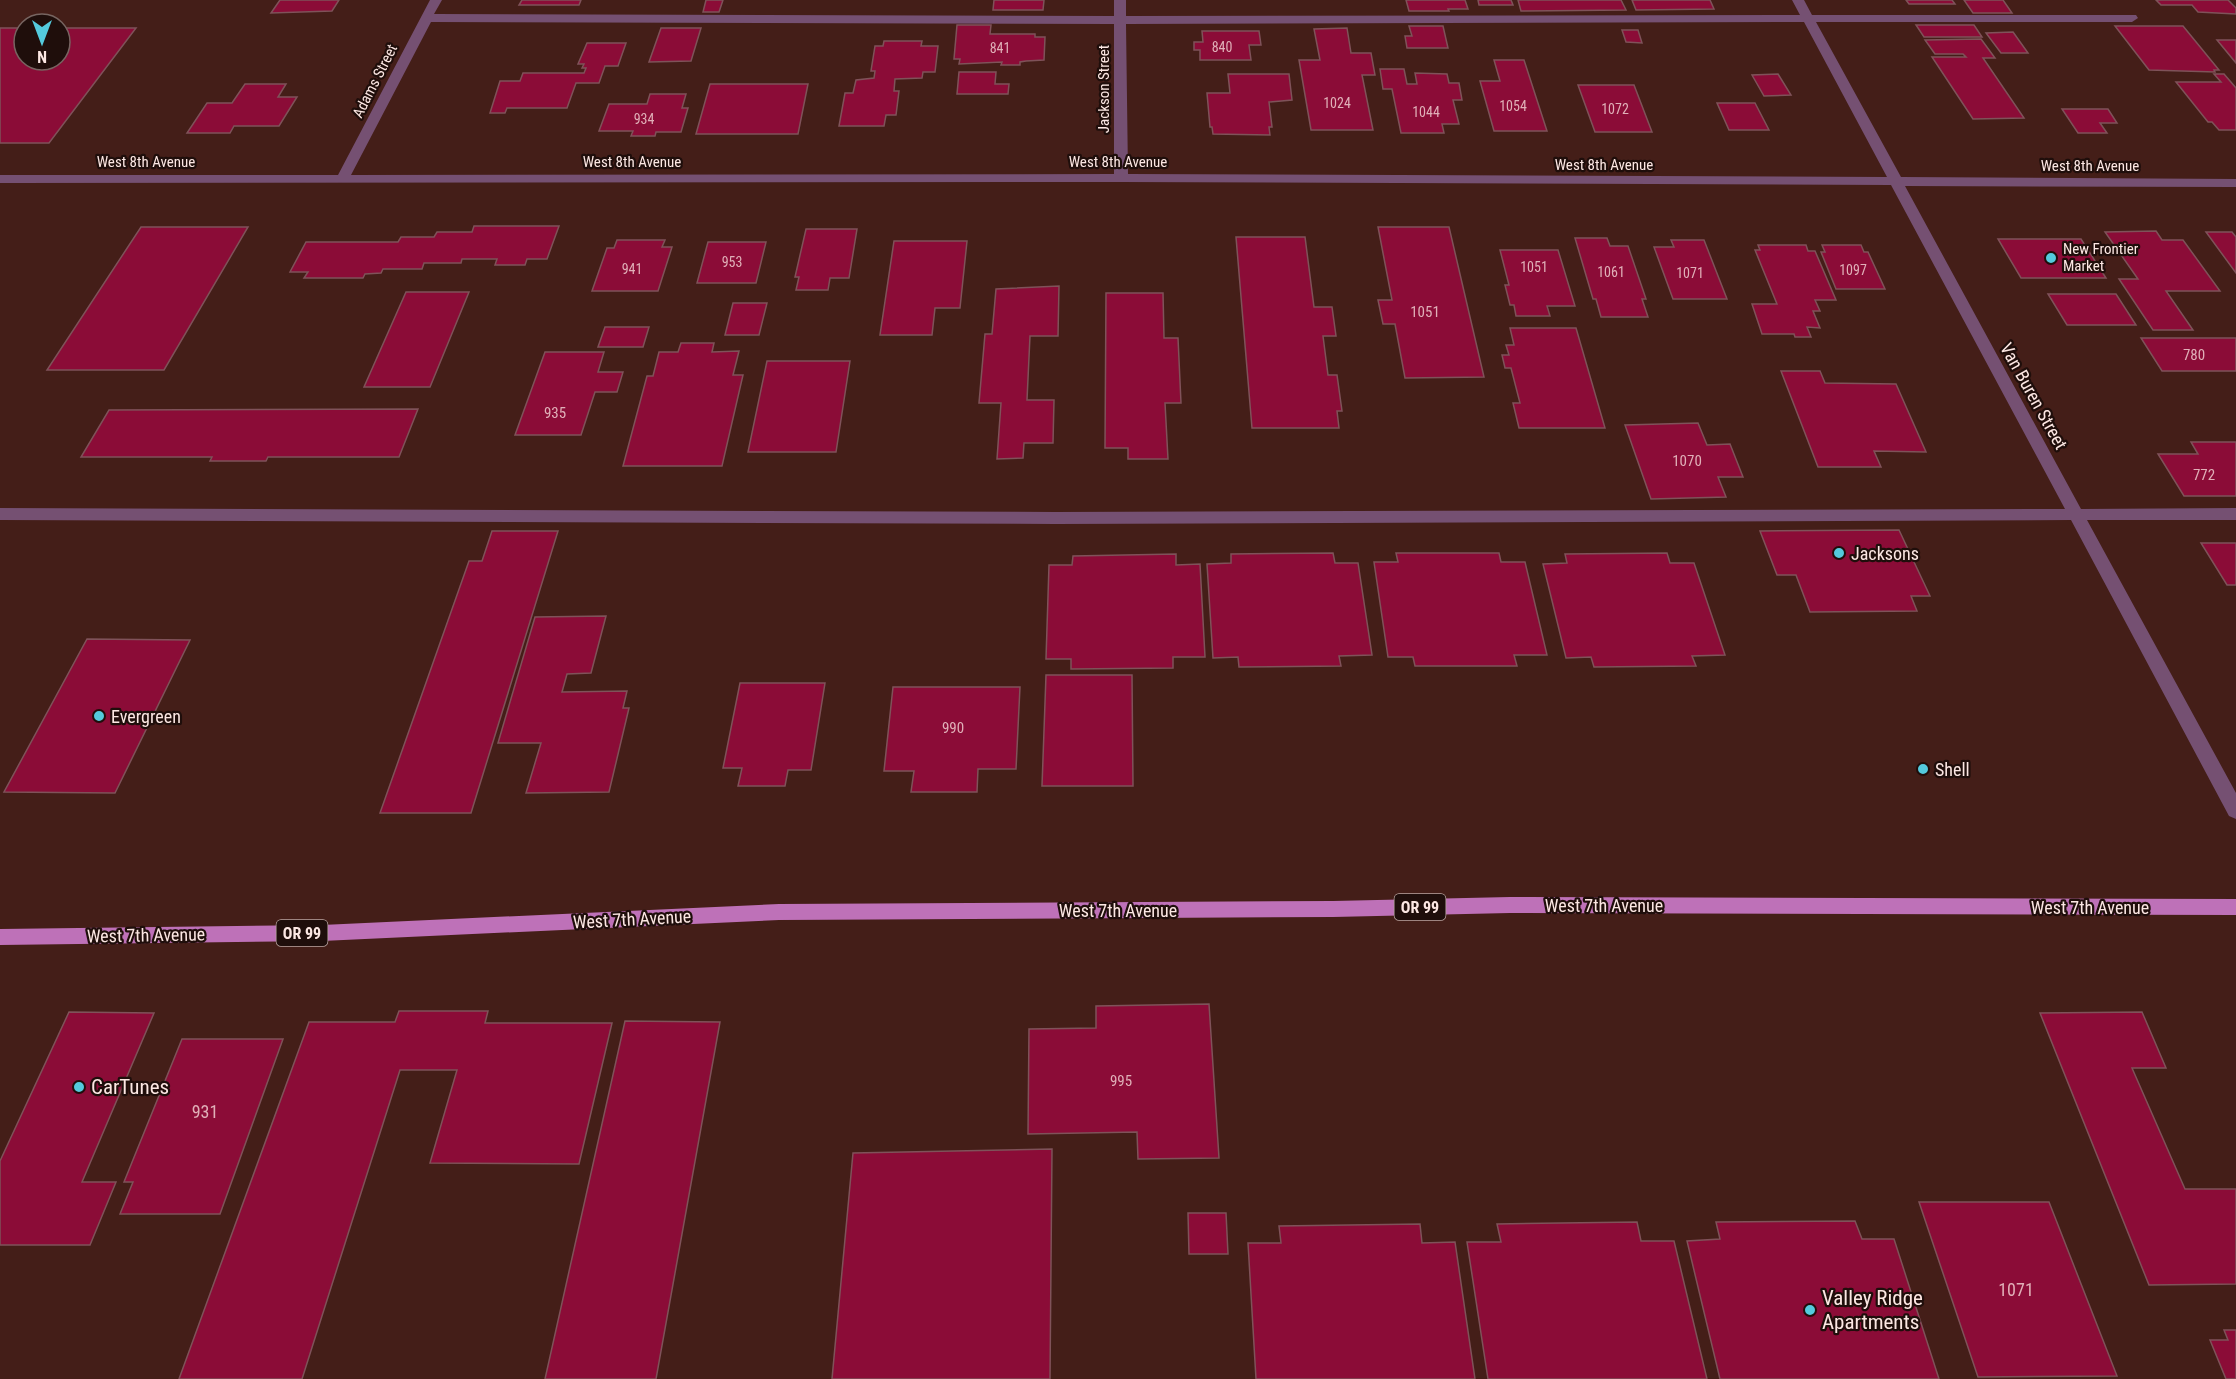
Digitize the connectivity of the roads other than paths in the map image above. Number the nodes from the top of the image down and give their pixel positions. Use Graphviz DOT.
graph roads {
  1 [pos="436,0"];
  2 [pos="1120,0"];
  3 [pos="1798,0"];
  4 [pos="426,18"];
  5 [pos="1808,18"];
  6 [pos="2132,18"];
  7 [pos="1120,21"];
  8 [pos="343,178"];
  9 [pos="1121,178"];
  10 [pos="0,179"];
  11 [pos="1895,182"];
  12 [pos="2236,183"];
  13 [pos="0,514"];
  14 [pos="2236,514"];
  15 [pos="2076,515"];
  16 [pos="2236,812"];
  17 [pos="2236,907"];
  18 [pos="0,937"];
  1 -- 4 [label="street, Adams Street"];
  2 -- 7 [label="street, Jackson Street"];
  3 -- 5 [label="street, Van Buren Street"];
  4 -- 7 [label="street"];
  4 -- 8 [label="street, Adams Street"];
  5 -- 6 [label="street"];
  5 -- 7 [label="street"];
  5 -- 11 [label="street, Van Buren Street"];
  7 -- 9 [label="street, Jackson Street"];
  8 -- 9 [label="street, West 8th Avenue"];
  8 -- 10 [label="street, West 8th Avenue"];
  9 -- 11 [label="street, West 8th Avenue"];
  11 -- 12 [label="street, West 8th Avenue"];
  11 -- 15 [label="street, Van Buren Street"];
  13 -- 15 [label="street"];
  14 -- 15 [label="street"];
  15 -- 16 [label="street, Van Buren Street"];
  17 -- 18 [label="main road, West 7th Avenue / OR 99"];
}
